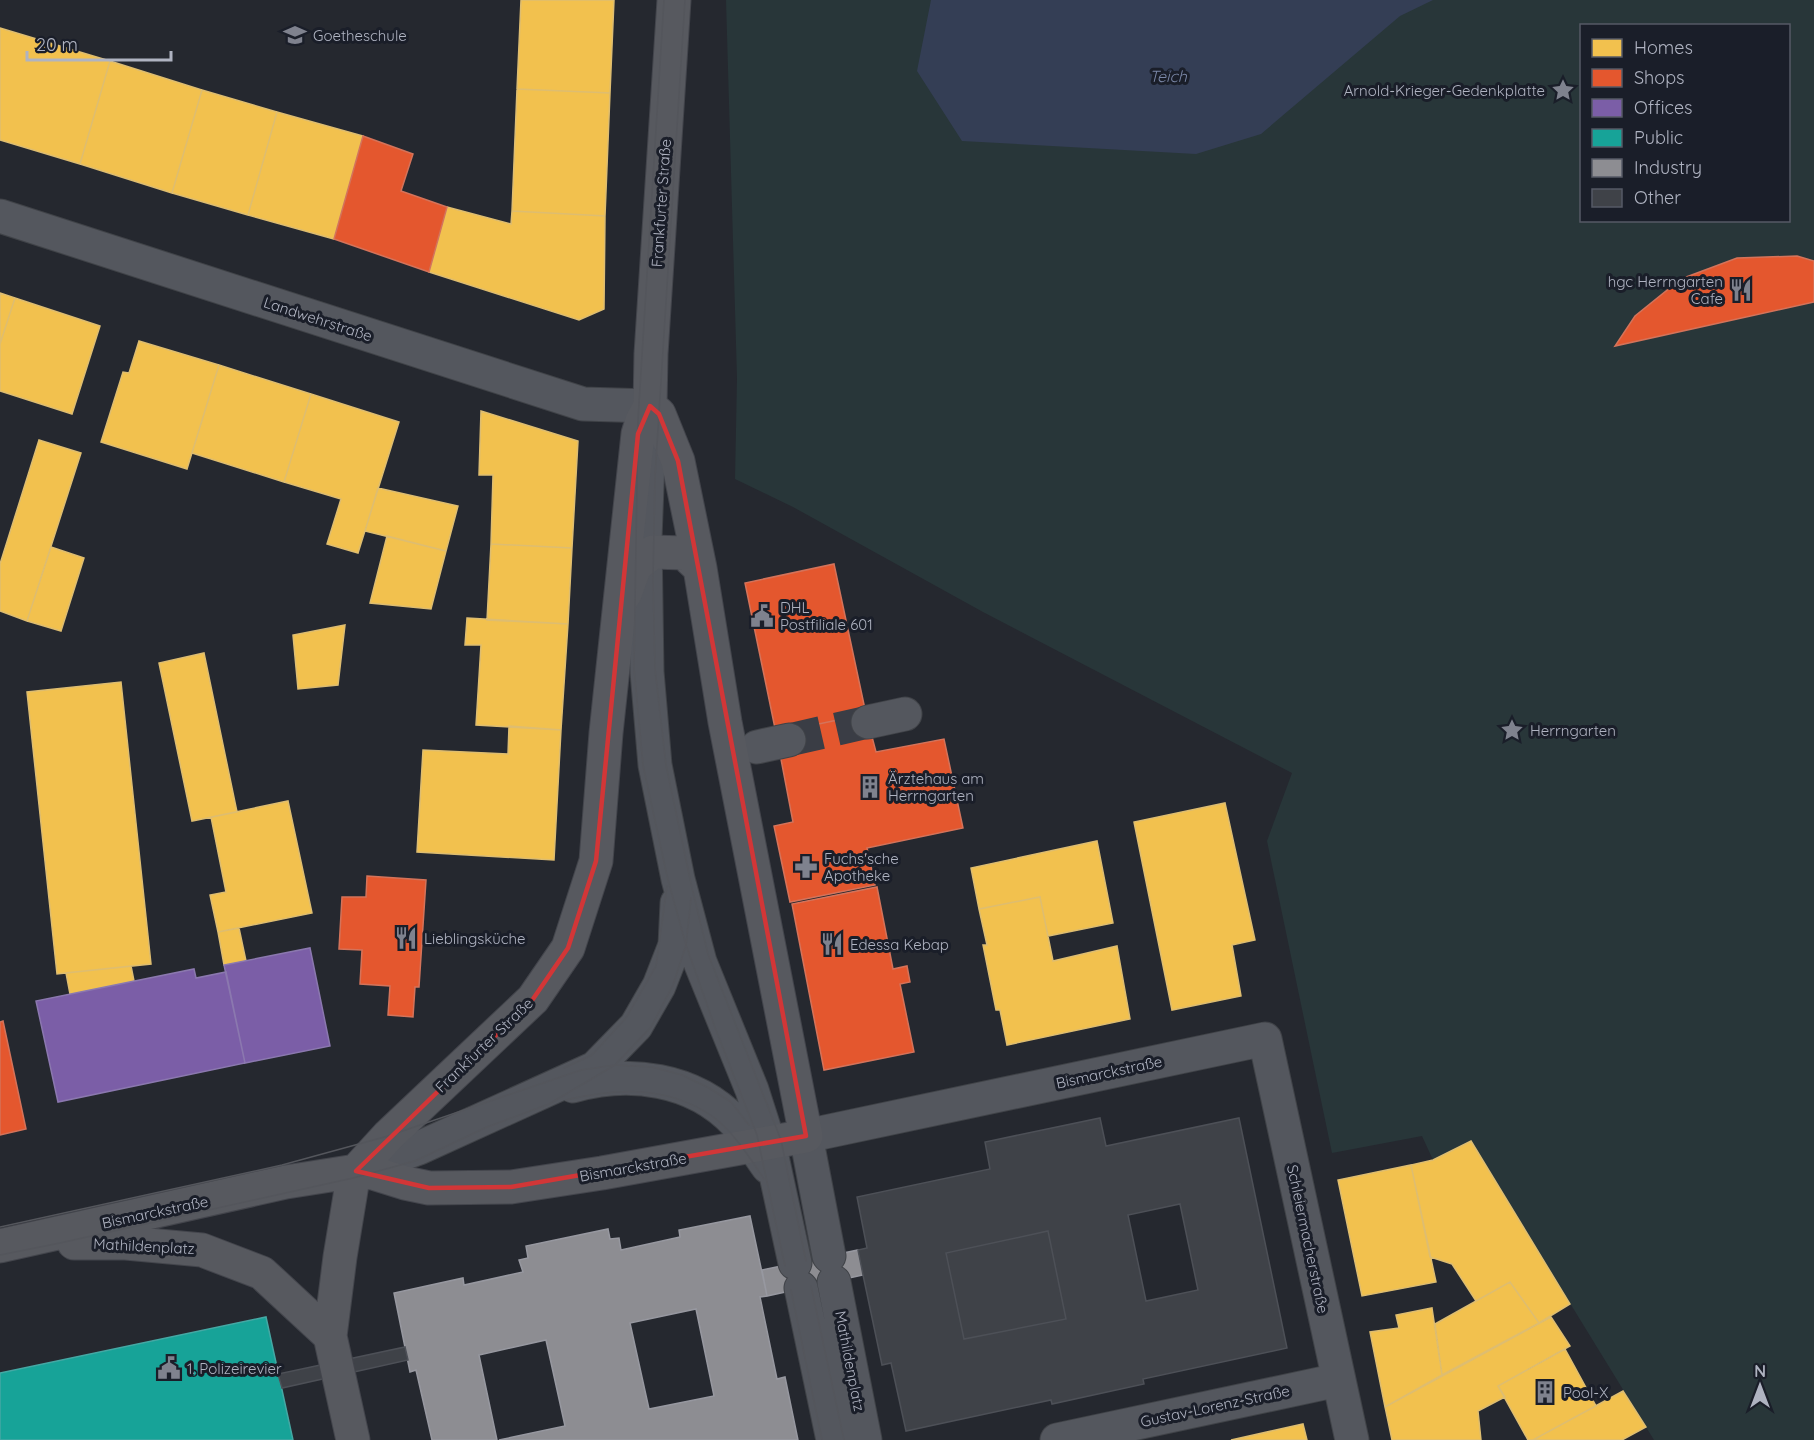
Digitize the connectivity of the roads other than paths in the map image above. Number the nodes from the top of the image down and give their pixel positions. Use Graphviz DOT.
graph roads {
  1 [pos="674,0"];
  2 [pos="0,216"];
  3 [pos="644,406"];
  4 [pos="645,558"];
  5 [pos="700,568"];
  6 [pos="618,616"];
  7 [pos="905,714"];
  8 [pos="868,722"];
  9 [pos="789,740"];
  10 [pos="757,747"];
  11 [pos="678,879"];
  12 [pos="1264,1039"];
  13 [pos="534,1097"];
  14 [pos="806,1136"];
  15 [pos="761,1144"];
  16 [pos="356,1171"];
  17 [pos="0,1246"];
  18 [pos="330,1336"];
  19 [pos="1338,1380"];
  20 [pos="353,1440"];
  21 [pos="833,1440"];
  22 [pos="865,1440"];
  23 [pos="1057,1440"];
  24 [pos="1352,1440"];
  1 -- 3 [label="main road, Frankfurter Straße"];
  2 -- 3 [label="street, Landwehrstraße"];
  3 -- 4 [label="street"];
  3 -- 5 [label="main road"];
  3 -- 6 [label="main road, Frankfurter Straße"];
  4 -- 5 [label="main road"];
  4 -- 6 [label="main road, Frankfurter Straße"];
  4 -- 11 [label="street"];
  5 -- 14 [label="main road"];
  6 -- 16 [label="main road, Frankfurter Straße"];
  7 -- 8 [label="street"];
  9 -- 10 [label="street"];
  11 -- 13 [label="street"];
  11 -- 15 [label="street"];
  12 -- 14 [label="street, Bismarckstraße"];
  12 -- 19 [label="street, Schleiermacherstraße"];
  13 -- 15 [label="street"];
  13 -- 16 [label="street"];
  14 -- 15 [label="main road, Bismarckstraße"];
  14 -- 22 [label="street, Mathildenplatz"];
  15 -- 16 [label="main road, Bismarckstraße"];
  15 -- 21 [label="street"];
  16 -- 17 [label="main road, Bismarckstraße"];
  16 -- 18 [label="main road"];
  17 -- 18 [label="main road, Mathildenplatz"];
  18 -- 20 [label="main road"];
  19 -- 23 [label="street, Gustav-Lorenz-Straße"];
  19 -- 24 [label="street, Schleiermacherstraße"];
}
